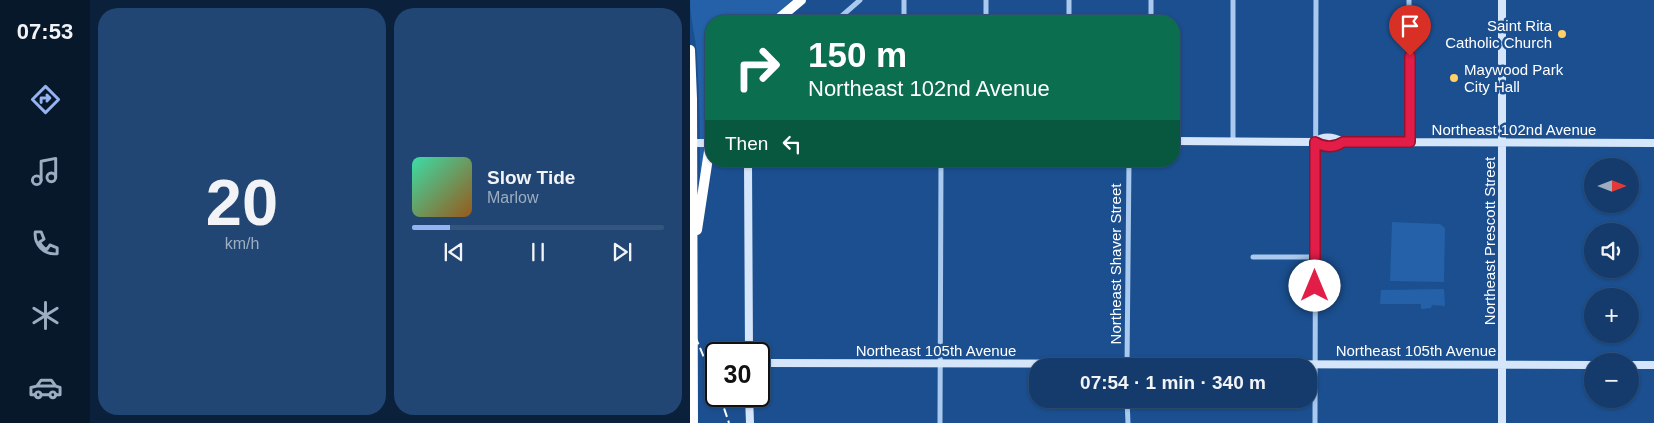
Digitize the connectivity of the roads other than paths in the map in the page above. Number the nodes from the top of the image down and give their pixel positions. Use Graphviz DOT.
graph roads {
  1 [pos="801,0"];
  2 [pos="860,0"];
  3 [pos="904,0"];
  4 [pos="986,0"];
  5 [pos="1069,0"];
  6 [pos="1151,0"];
  7 [pos="1234,0"];
  8 [pos="1316,0"];
  9 [pos="1409,0"];
  10 [pos="1502,0"];
  11 [pos="783,15"];
  12 [pos="843,15"];
  13 [pos="904,15"];
  14 [pos="986,15"];
  15 [pos="1069,15"];
  16 [pos="1151,15"];
  17 [pos="690,50"];
  18 [pos="1180,141"];
  19 [pos="1233,141"];
  20 [pos="1315,142"];
  21 [pos="1410,142"];
  22 [pos="690,143"];
  23 [pos="705,143"];
  24 [pos="1502,143"];
  25 [pos="1654,143"];
  26 [pos="707,167"];
  27 [pos="748,167"];
  28 [pos="941,167"];
  29 [pos="1128,167"];
  30 [pos="1253,257"];
  31 [pos="1315,257"];
  32 [pos="693,258"];
  33 [pos="749,342"];
  34 [pos="1127,358"];
  35 [pos="1315,358"];
  36 [pos="770,363"];
  37 [pos="941,364"];
  38 [pos="1029,364"];
  39 [pos="1317,364"];
  40 [pos="1502,364"];
  41 [pos="1584,364"];
  42 [pos="1654,364"];
  43 [pos="1639,365"];
  44 [pos="690,400"];
  45 [pos="749,407"];
  46 [pos="1128,408"];
  47 [pos="1315,408"];
  48 [pos="693,423"];
  49 [pos="698,423"];
  50 [pos="750,423"];
  51 [pos="940,423"];
  52 [pos="1128,423"];
  53 [pos="1315,423"];
  54 [pos="1502,423"];
  1 -- 11 [label="highway"];
  2 -- 12 [label="street"];
  3 -- 13 [label="street"];
  4 -- 14 [label="street"];
  5 -- 15 [label="street"];
  6 -- 16 [label="street"];
  7 -- 19 [label="street"];
  8 -- 20 [label="street"];
  9 -- 21 [label="street"];
  10 -- 24 [label="street, Northeast Prescott Street"];
  17 -- 32 [label="highway"];
  18 -- 19 [label="street, Northeast 102nd Avenue"];
  19 -- 20 [label="street, Northeast 102nd Avenue"];
  20 -- 21 [label="street, Northeast 102nd Avenue"];
  20 -- 31 [label="street"];
  21 -- 24 [label="street, Northeast 102nd Avenue"];
  22 -- 23 [label="street"];
  24 -- 25 [label="street, Northeast 102nd Avenue"];
  24 -- 40 [label="street, Northeast Prescott Street"];
  26 -- 32 [label="highway"];
  27 -- 33 [label="street"];
  28 -- 37 [label="street"];
  29 -- 34 [label="street, Northeast Shaver Street"];
  30 -- 31 [label="street"];
  31 -- 35 [label="street"];
  32 -- 48 [label="highway"];
  36 -- 37 [label="street, Northeast 105th Avenue"];
  37 -- 38 [label="street, Northeast 105th Avenue"];
  37 -- 51 [label="street"];
  39 -- 40 [label="street, Northeast 105th Avenue"];
  40 -- 41 [label="street, Northeast 105th Avenue"];
  40 -- 54 [label="street, Northeast Prescott Street"];
  42 -- 43 [label="street"];
  44 -- 49 [label="highway"];
  45 -- 50 [label="street"];
  46 -- 52 [label="street"];
  47 -- 53 [label="street"];
}
